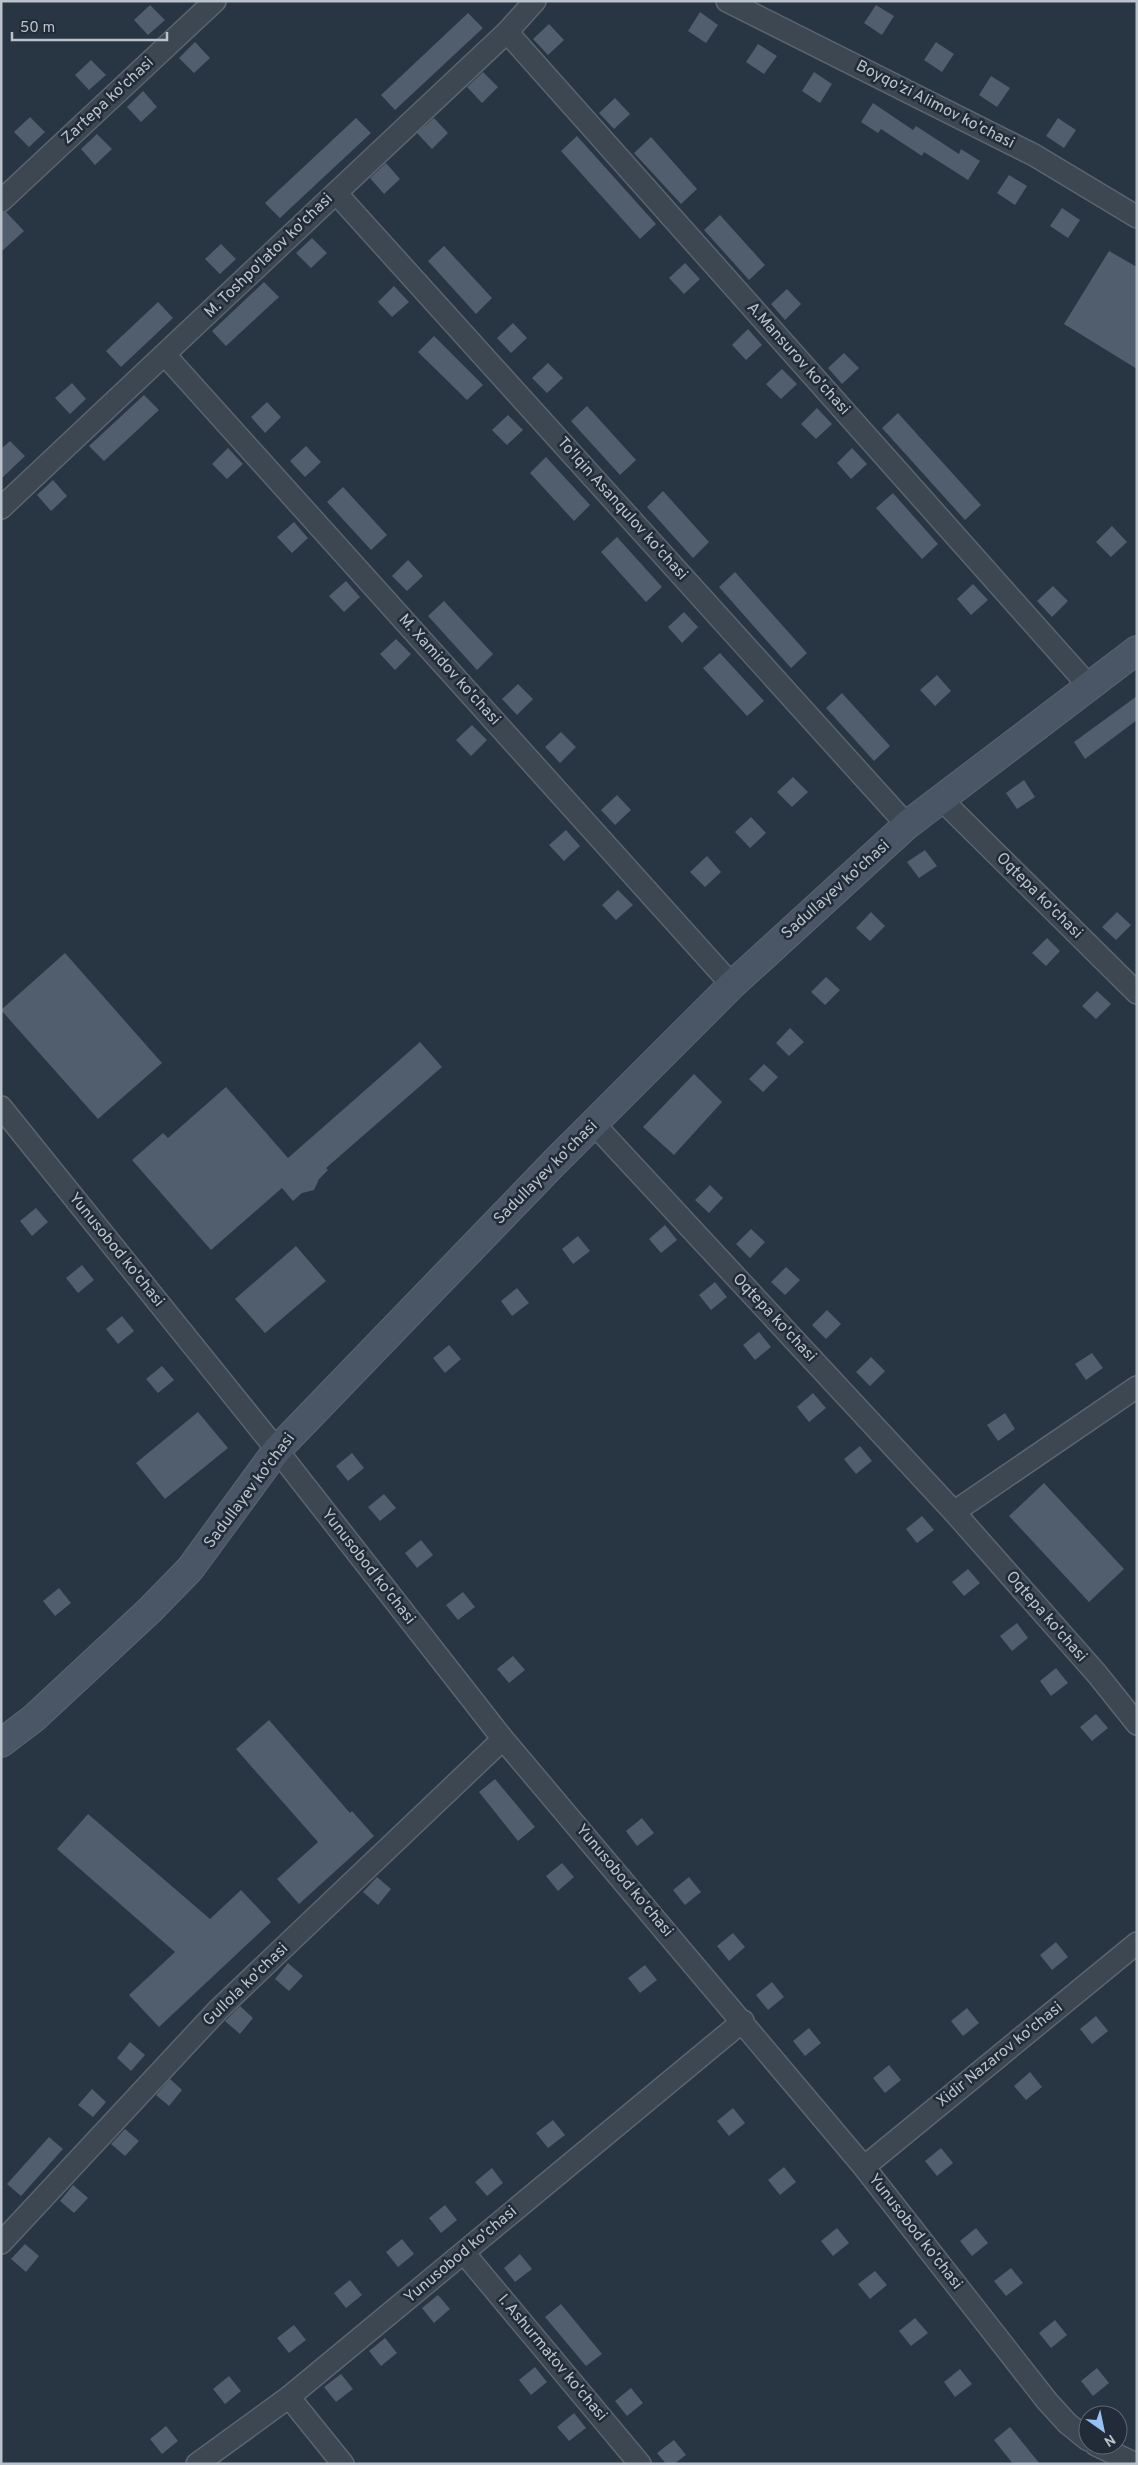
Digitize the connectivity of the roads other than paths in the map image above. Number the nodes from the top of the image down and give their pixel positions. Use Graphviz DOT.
graph roads {
  1 [pos="215,1"];
  2 [pos="535,1"];
  3 [pos="728,1"];
  4 [pos="507,32"];
  5 [pos="336,193"];
  6 [pos="1,201"];
  7 [pos="1137,217"];
  8 [pos="165,355"];
  9 [pos="1,508"];
  10 [pos="1137,650"];
  11 [pos="1089,686"];
  12 [pos="941,799"];
  13 [pos="908,825"];
  14 [pos="732,985"];
  15 [pos="1137,993"];
  16 [pos="1,1107"];
  17 [pos="594,1124"];
  18 [pos="1137,1388"];
  19 [pos="277,1450"];
  20 [pos="954,1512"];
  21 [pos="1137,1724"];
  22 [pos="503,1739"];
  23 [pos="1,1743"];
  24 [pos="1137,1943"];
  25 [pos="743,2021"];
  26 [pos="864,2167"];
  27 [pos="1,2243"];
  28 [pos="464,2253"];
  29 [pos="289,2397"];
  30 [pos="1078,2432"];
  31 [pos="1117,2455"];
  32 [pos="197,2464"];
  33 [pos="343,2464"];
  34 [pos="640,2464"];
  35 [pos="1136,2464"];
  1 -- 6 [label="street, Zartepa ko'chasi"];
  2 -- 4 [label="street, M. Toshpo'latov ko'chasi"];
  3 -- 7 [label="street, Boyqo'zi Alimov ko'chasi"];
  4 -- 5 [label="street, M. Toshpo'latov ko'chasi"];
  4 -- 11 [label="street, A.Mansurov ko'chasi"];
  5 -- 8 [label="street, M. Toshpo'latov ko'chasi"];
  5 -- 13 [label="street, To'lqin Asanqulov ko'chasi"];
  8 -- 9 [label="street, M. Toshpo'latov ko'chasi"];
  8 -- 14 [label="street, M. Xamidov ko'chasi"];
  10 -- 11 [label="main road, Sadullayev ko'chasi"];
  11 -- 12 [label="main road, Sadullayev ko'chasi"];
  12 -- 13 [label="main road, Sadullayev ko'chasi"];
  12 -- 15 [label="street, Oqtepa ko'chasi"];
  13 -- 14 [label="main road, Sadullayev ko'chasi"];
  14 -- 17 [label="main road, Sadullayev ko'chasi"];
  16 -- 19 [label="street, Yunusobod ko'chasi"];
  17 -- 19 [label="main road, Sadullayev ko'chasi"];
  17 -- 20 [label="street, Oqtepa ko'chasi"];
  18 -- 20 [label="street"];
  19 -- 22 [label="street, Yunusobod ko'chasi"];
  19 -- 23 [label="main road, Sadullayev ko'chasi"];
  20 -- 21 [label="street, Oqtepa ko'chasi"];
  22 -- 25 [label="street, Yunusobod ko'chasi"];
  22 -- 27 [label="street, Gullola ko'chasi"];
  24 -- 26 [label="street, Xidir Nazarov ko'chasi"];
  25 -- 26 [label="street, Yunusobod ko'chasi"];
  25 -- 28 [label="street, Yunusobod ko'chasi"];
  26 -- 30 [label="street, Yunusobod ko'chasi"];
  28 -- 29 [label="street, Yunusobod ko'chasi"];
  28 -- 34 [label="street, I. Ashurmatov ko'chasi"];
  29 -- 32 [label="street, Yunusobod ko'chasi"];
  29 -- 33 [label="street"];
  31 -- 35 [label="street"];
}
